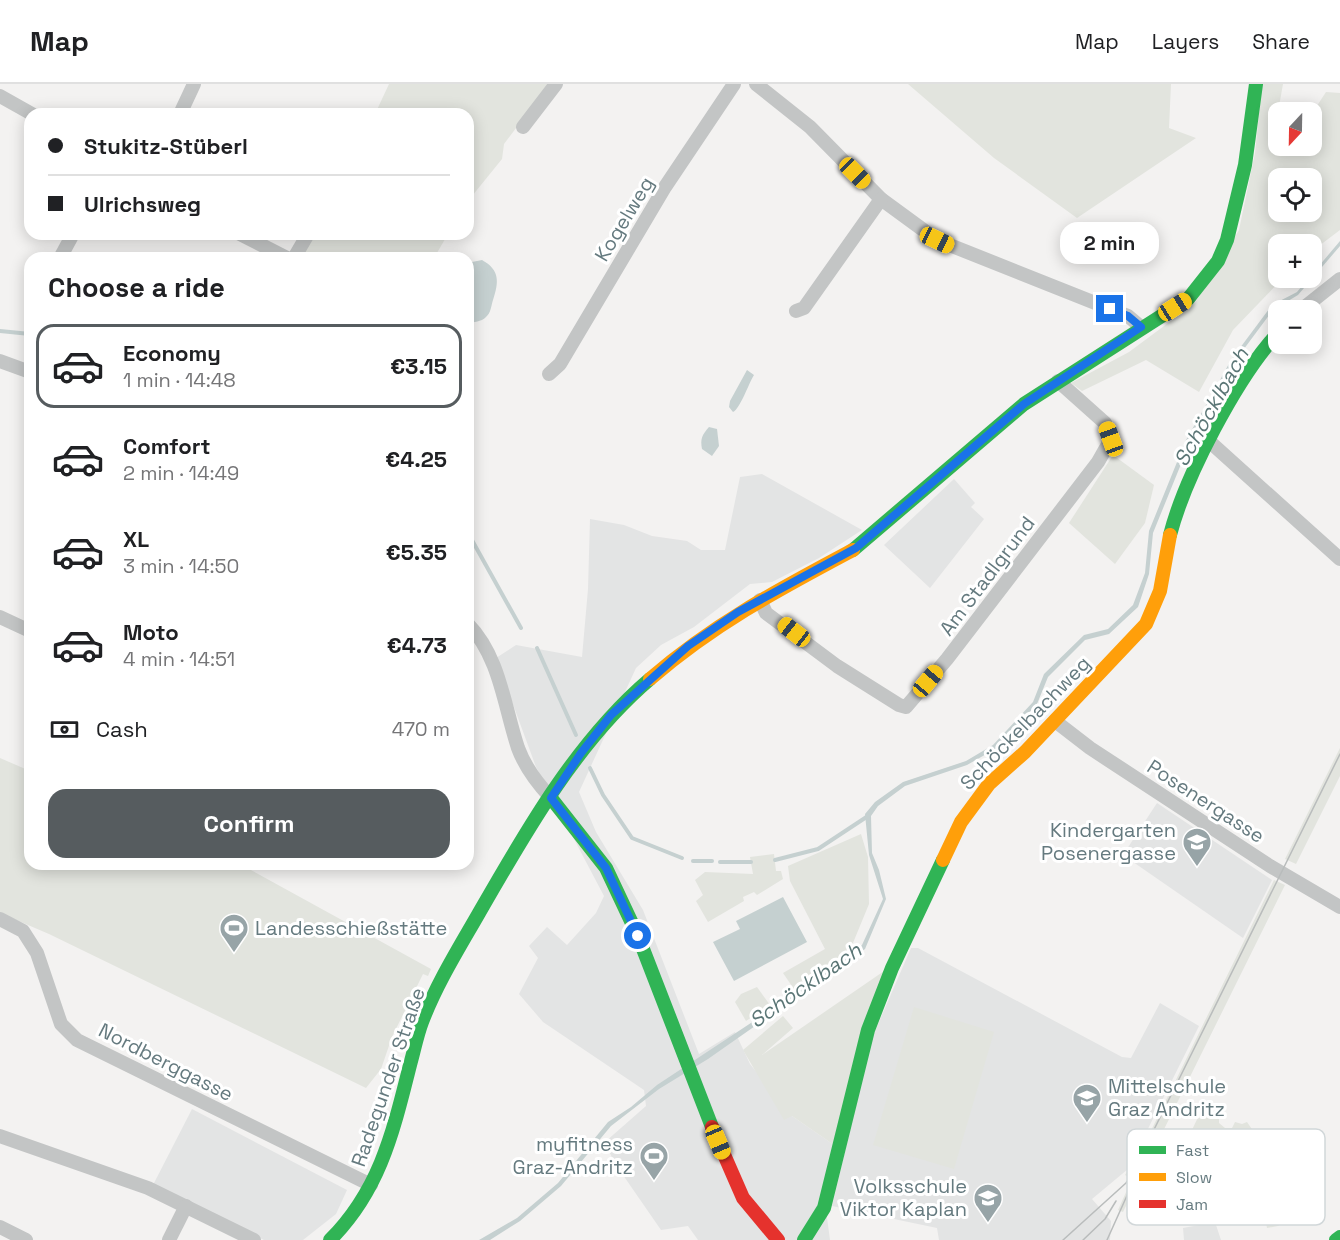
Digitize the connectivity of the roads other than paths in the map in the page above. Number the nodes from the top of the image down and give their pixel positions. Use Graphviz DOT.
graph roads {
  1 [pos="194,84"];
  2 [pos="556,84"];
  3 [pos="734,84"];
  4 [pos="756,84"];
  5 [pos="1256,84"];
  6 [pos="0,96"];
  7 [pos="183,108"];
  8 [pos="24,110"];
  9 [pos="523,127"];
  10 [pos="882,199"];
  11 [pos="252,240"];
  12 [pos="275,252"];
  13 [pos="1340,279"];
  14 [pos="1314,300"];
  15 [pos="796,311"];
  16 [pos="1141,327"];
  17 [pos="1268,343"];
  18 [pos="0,361"];
  19 [pos="24,370"];
  20 [pos="549,374"];
  21 [pos="1058,381"];
  22 [pos="1210,442"];
  23 [pos="1340,559"];
  24 [pos="760,600"];
  25 [pos="0,617"];
  26 [pos="24,628"];
  27 [pos="474,632"];
  28 [pos="1055,721"];
  29 [pos="551,798"];
  30 [pos="1340,907"];
  31 [pos="0,919"];
  32 [pos="0,1136"];
  33 [pos="371,1185"];
  34 [pos="186,1206"];
  35 [pos="0,1227"];
  36 [pos="1340,1237"];
  37 [pos="26,1240"];
  38 [pos="169,1240"];
  39 [pos="254,1240"];
  40 [pos="330,1240"];
  41 [pos="778,1240"];
  42 [pos="804,1240"];
  43 [pos="1336,1240"];
  1 -- 7 [label="street"];
  2 -- 9 [label="street"];
  3 -- 20 [label="street, Kogelweg"];
  4 -- 10 [label="street"];
  5 -- 16 [label="street, Radegunder Straße"];
  6 -- 8 [label="street"];
  10 -- 15 [label="street"];
  10 -- 16 [label="street"];
  11 -- 12 [label="street"];
  13 -- 14 [label="street"];
  16 -- 21 [label="street, Radegunder Straße"];
  17 -- 22 [label="street, Schöckelbachweg"];
  18 -- 19 [label="street"];
  21 -- 24 [label="street, Radegunder Straße"];
  21 -- 24 [label="street, Am Stadlgrund"];
  22 -- 23 [label="street"];
  22 -- 28 [label="street, Schöckelbachweg"];
  24 -- 29 [label="street, Radegunder Straße"];
  25 -- 26 [label="street"];
  27 -- 29 [label="street"];
  28 -- 30 [label="street, Posenergasse"];
  28 -- 42 [label="street, Schöckelbachweg"];
  29 -- 33 [label="street, Radegunder Straße"];
  29 -- 41 [label="street"];
  31 -- 33 [label="street, Nordberggasse"];
  32 -- 34 [label="street"];
  33 -- 40 [label="street, Radegunder Straße"];
  34 -- 38 [label="street"];
  34 -- 39 [label="street"];
  35 -- 37 [label="street"];
  36 -- 43 [label="street"];
}
